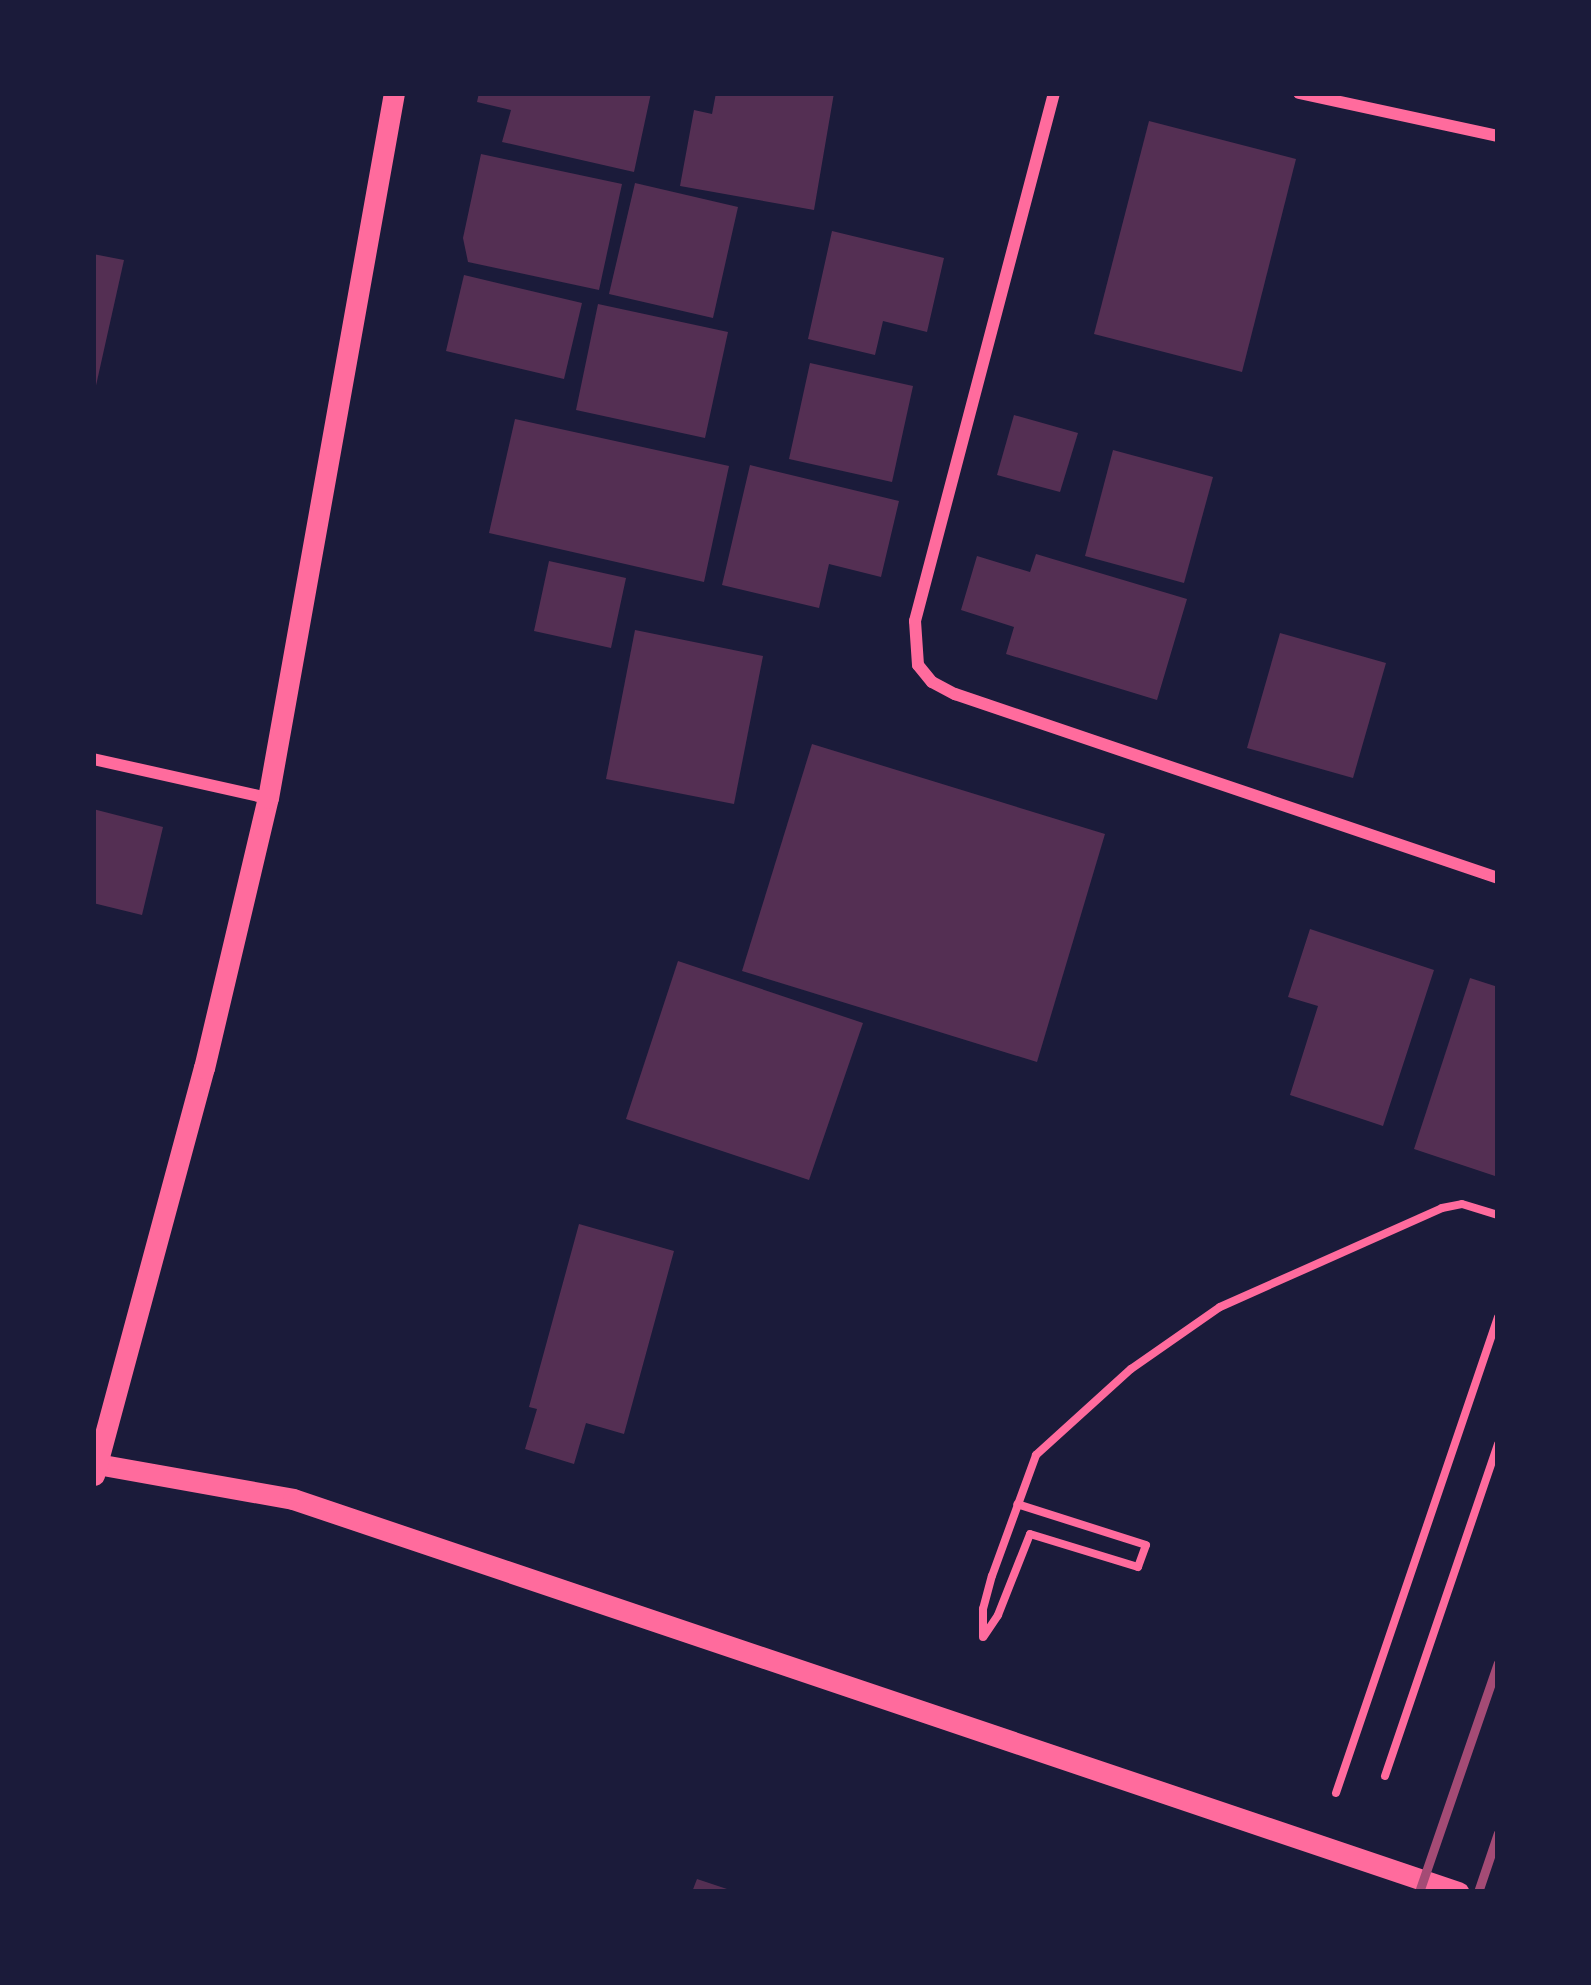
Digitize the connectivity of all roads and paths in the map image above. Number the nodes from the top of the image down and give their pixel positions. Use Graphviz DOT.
graph roads {
  1 [pos="394,93"];
  2 [pos="1054,93"];
  3 [pos="1299,93"];
  4 [pos="1498,136"];
  5 [pos="93,759"];
  6 [pos="268,798"];
  7 [pos="1498,878"];
  8 [pos="1498,1215"];
  9 [pos="1498,1317"];
  10 [pos="1498,1444"];
  11 [pos="94,1468"];
  12 [pos="1017,1504"];
  13 [pos="1385,1776"];
  14 [pos="1333,1802"];
  15 [pos="1458,1892"];
  1 -- 6 [label="street"];
  2 -- 7 [label="street"];
  3 -- 4 [label="street"];
  5 -- 6 [label="street"];
  6 -- 11 [label="street"];
  8 -- 12 [label="path"];
  9 -- 14 [label="path"];
  10 -- 13 [label="path"];
  11 -- 15 [label="street"];
  12 -- 12 [label="path"];
}
